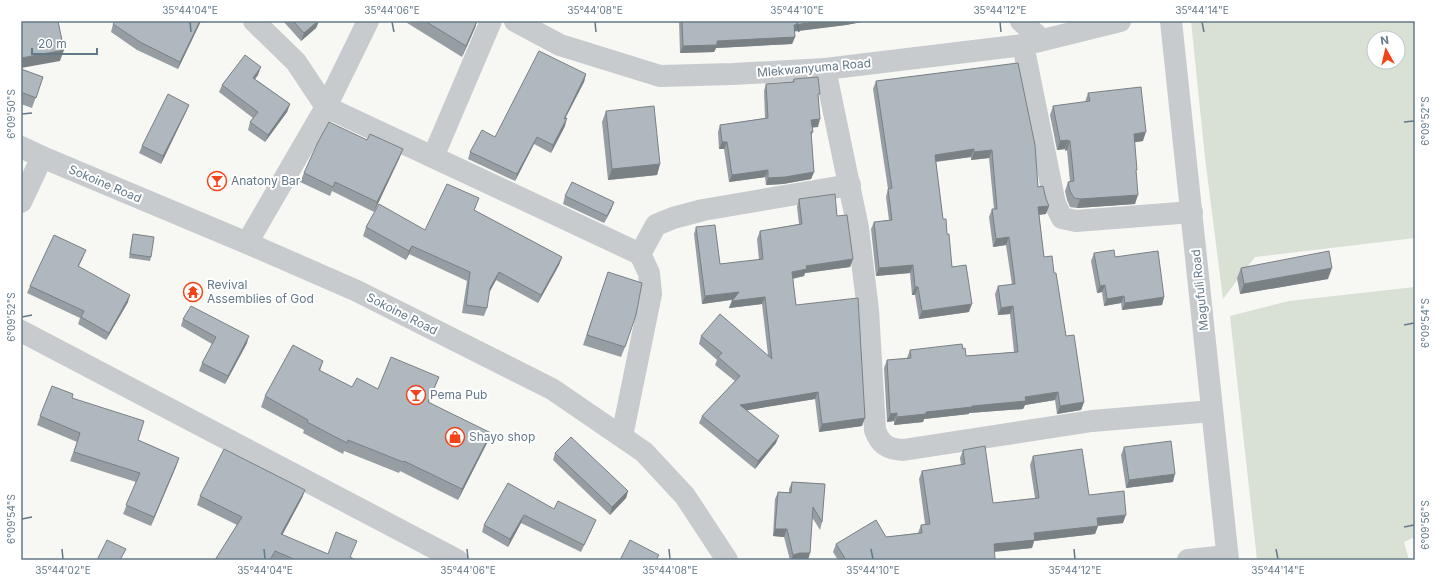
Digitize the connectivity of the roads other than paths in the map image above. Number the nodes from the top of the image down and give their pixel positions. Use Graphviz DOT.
graph roads {
  1 [pos="254,21"];
  2 [pos="368,21"];
  3 [pos="491,21"];
  4 [pos="516,21"];
  5 [pos="1021,21"];
  6 [pos="1120,21"];
  7 [pos="1171,21"];
  8 [pos="1033,42"];
  9 [pos="825,69"];
  10 [pos="326,107"];
  11 [pos="21,147"];
  12 [pos="42,157"];
  13 [pos="433,157"];
  14 [pos="850,186"];
  15 [pos="21,202"];
  16 [pos="1192,212"];
  17 [pos="247,243"];
  18 [pos="640,254"];
  19 [pos="21,331"];
  20 [pos="1212,411"];
  21 [pos="622,436"];
  22 [pos="1227,558"];
  23 [pos="457,560"];
  24 [pos="727,560"];
  25 [pos="1188,560"];
  1 -- 10 [label="street"];
  2 -- 10 [label="street"];
  3 -- 13 [label="street"];
  4 -- 9 [label="street, Mlekwanyuma Road"];
  5 -- 8 [label="street"];
  6 -- 8 [label="street, Mlekwanyuma Road"];
  7 -- 16 [label="street, Magufuli Road"];
  8 -- 9 [label="street, Mlekwanyuma Road"];
  8 -- 16 [label="street"];
  9 -- 14 [label="street"];
  10 -- 13 [label="street"];
  10 -- 17 [label="street"];
  11 -- 12 [label="street, Sokoine Road"];
  12 -- 15 [label="street"];
  12 -- 17 [label="street, Sokoine Road"];
  13 -- 18 [label="street"];
  14 -- 18 [label="street"];
  14 -- 20 [label="street"];
  16 -- 20 [label="street, Magufuli Road"];
  17 -- 21 [label="street, Sokoine Road"];
  18 -- 21 [label="street"];
  19 -- 23 [label="street"];
  20 -- 22 [label="street, Magufuli Road"];
  21 -- 24 [label="street, Sokoine Road"];
  22 -- 25 [label="street"];
}
